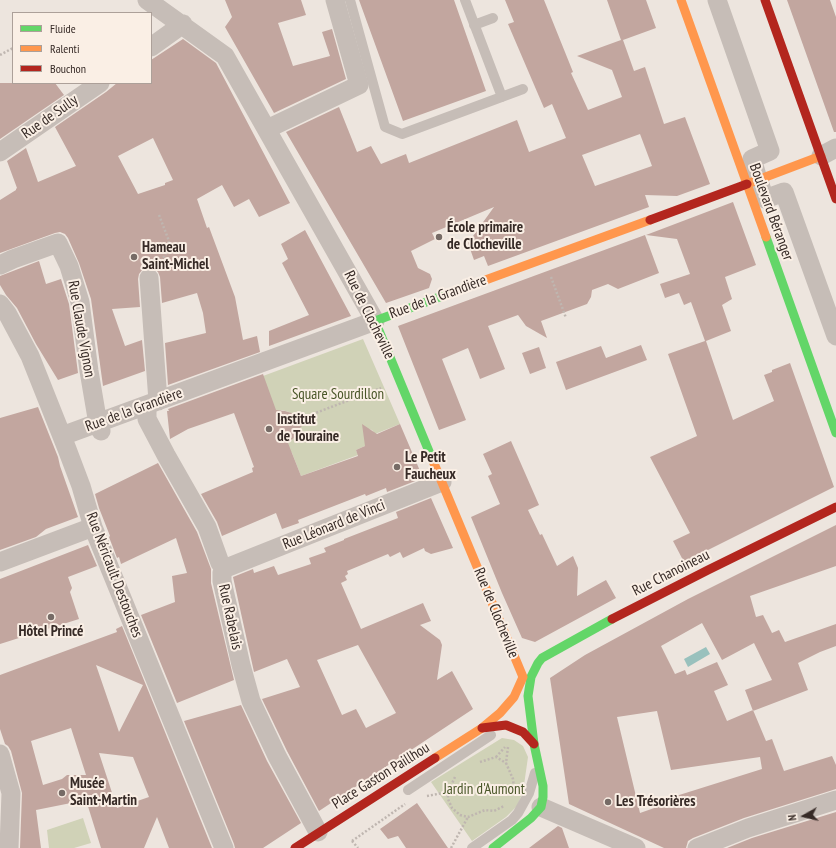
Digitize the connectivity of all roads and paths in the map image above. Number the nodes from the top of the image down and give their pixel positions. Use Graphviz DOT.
graph roads {
  1 [pos="147,0"];
  2 [pos="335,0"];
  3 [pos="350,0"];
  4 [pos="465,0"];
  5 [pos="681,0"];
  6 [pos="717,0"];
  7 [pos="765,0"];
  8 [pos="493,18"];
  9 [pos="183,24"];
  10 [pos="474,25"];
  11 [pos="152,46"];
  12 [pos="12,49"];
  13 [pos="0,55"];
  14 [pos="99,84"];
  15 [pos="523,89"];
  16 [pos="502,97"];
  17 [pos="267,129"];
  18 [pos="0,152"];
  19 [pos="828,152"];
  20 [pos="752,181"];
  21 [pos="836,199"];
  22 [pos="159,215"];
  23 [pos="544,258"];
  24 [pos="0,265"];
  25 [pos="149,278"];
  26 [pos="0,304"];
  27 [pos="566,318"];
  28 [pos="375,321"];
  29 [pos="836,336"];
  30 [pos="399,380"];
  31 [pos="152,404"];
  32 [pos="305,417"];
  33 [pos="100,427"];
  34 [pos="836,433"];
  35 [pos="62,436"];
  36 [pos="442,482"];
  37 [pos="836,507"];
  38 [pos="94,527"];
  39 [pos="0,562"];
  40 [pos="226,568"];
  41 [pos="527,677"];
  42 [pos="506,725"];
  43 [pos="482,728"];
  44 [pos="534,744"];
  45 [pos="0,754"];
  46 [pos="496,757"];
  47 [pos="538,760"];
  48 [pos="506,763"];
  49 [pos="473,765"];
  50 [pos="458,775"];
  51 [pos="408,790"];
  52 [pos="448,792"];
  53 [pos="513,794"];
  54 [pos="423,797"];
  55 [pos="836,800"];
  56 [pos="409,801"];
  57 [pos="509,801"];
  58 [pos="541,806"];
  59 [pos="460,815"];
  60 [pos="468,816"];
  61 [pos="463,823"];
  62 [pos="318,832"];
  63 [pos="352,841"];
  64 [pos="9,848"];
  65 [pos="224,848"];
  66 [pos="295,848"];
  67 [pos="451,848"];
  68 [pos="472,848"];
  69 [pos="493,848"];
  70 [pos="636,848"];
  71 [pos="697,848"];
  1 -- 9 [label="street, Rue de Clocheville"];
  2 -- 17 [label="street"];
  3 -- 16 [label="lane"];
  4 -- 10 [label="lane"];
  5 -- 20 [label="main road, Boulevard Béranger"];
  6 -- 20 [label="street"];
  7 -- 19 [label="main road"];
  8 -- 10 [label="lane"];
  9 -- 11 [label="street"];
  9 -- 17 [label="street, Rue de Clocheville"];
  10 -- 16 [label="lane"];
  12 -- 13 [label="path"];
  14 -- 18 [label="street, Rue de Sully"];
  15 -- 16 [label="lane"];
  17 -- 28 [label="street, Rue de Clocheville"];
  19 -- 20 [label="main road, Rue de la Grandière"];
  19 -- 21 [label="main road"];
  20 -- 23 [label="main road, Rue de la Grandière"];
  20 -- 29 [label="street"];
  20 -- 34 [label="main road, Boulevard Béranger"];
  22 -- 25 [label="path"];
  23 -- 27 [label="path"];
  23 -- 28 [label="main road, Rue de la Grandière"];
  24 -- 33 [label="street, Rue Claude Vignon"];
  25 -- 31 [label="street, Rue Rabelais"];
  26 -- 35 [label="street, Rue Néricault Destouches"];
  28 -- 30 [label="main road, Rue de Clocheville"];
  28 -- 31 [label="street, Rue de la Grandière"];
  30 -- 32 [label="path"];
  30 -- 36 [label="main road, Rue de Clocheville"];
  31 -- 33 [label="street, Rue de la Grandière"];
  31 -- 40 [label="street, Rue Rabelais"];
  33 -- 35 [label="street, Rue de la Grandière"];
  35 -- 38 [label="street, Rue Néricault Destouches"];
  36 -- 40 [label="street, Rue Léonard de Vinci"];
  36 -- 41 [label="main road, Rue de Clocheville"];
  37 -- 41 [label="main road, Rue Chanoineau"];
  38 -- 39 [label="street"];
  38 -- 65 [label="street, Rue Néricault Destouches"];
  40 -- 62 [label="street, Rue Rabelais"];
  41 -- 43 [label="main road, Place Gaston Paillhou"];
  41 -- 44 [label="main road"];
  42 -- 43 [label="main road, Place Gaston Paillhou"];
  42 -- 44 [label="main road"];
  42 -- 51 [label="lane"];
  43 -- 62 [label="main road, Place Gaston Paillhou"];
  44 -- 47 [label="main road"];
  45 -- 64 [label="street"];
  46 -- 48 [label="path"];
  46 -- 48 [label="path"];
  46 -- 49 [label="path"];
  47 -- 58 [label="main road"];
  47 -- 68 [label="lane"];
  48 -- 53 [label="path"];
  50 -- 52 [label="path"];
  52 -- 54 [label="path"];
  52 -- 59 [label="path"];
  55 -- 71 [label="street"];
  56 -- 63 [label="path"];
  57 -- 60 [label="path"];
  58 -- 69 [label="main road"];
  58 -- 70 [label="street"];
  59 -- 60 [label="path"];
  59 -- 61 [label="path"];
  60 -- 61 [label="path"];
  61 -- 67 [label="path"];
  62 -- 66 [label="main road, Place Gaston Paillhou"];
}
